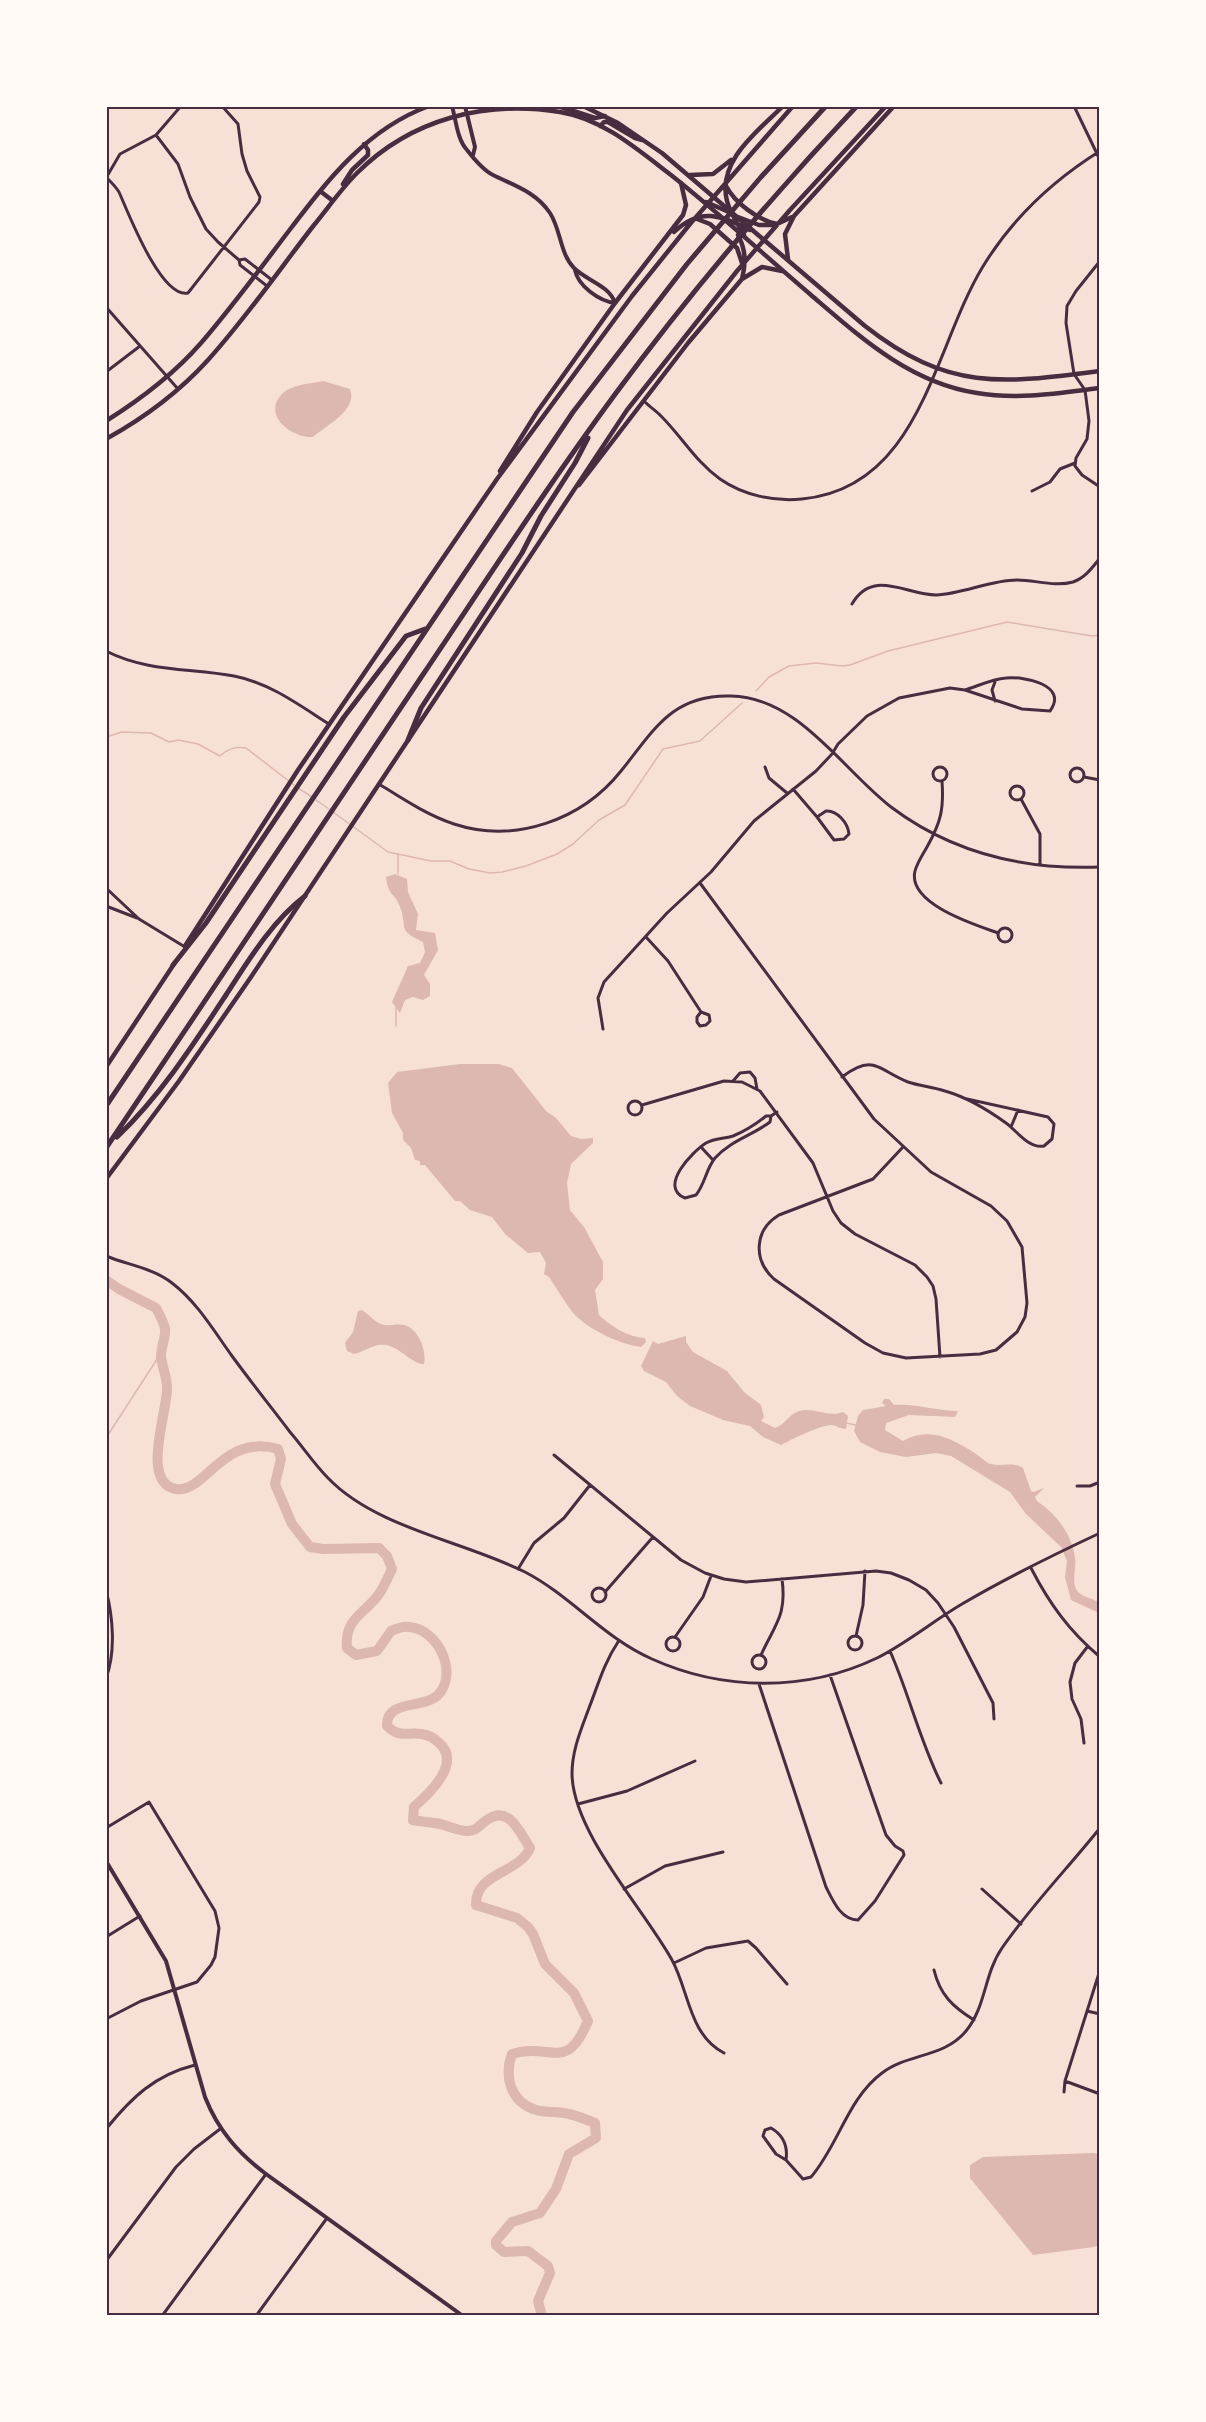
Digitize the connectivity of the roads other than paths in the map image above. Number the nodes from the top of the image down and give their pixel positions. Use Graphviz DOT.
graph roads {
  1 [pos="181,106"];
  2 [pos="222,106"];
  3 [pos="429,106"];
  4 [pos="452,106"];
  5 [pos="465,106"];
  6 [pos="542,106"];
  7 [pos="558,106"];
  8 [pos="583,106"];
  9 [pos="783,106"];
  10 [pos="793,106"];
  11 [pos="826,106"];
  12 [pos="857,106"];
  13 [pos="886,106"];
  14 [pos="894,106"];
  15 [pos="1074,106"];
  16 [pos="528,109"];
  17 [pos="466,113"];
  18 [pos="455,116"];
  19 [pos="605,116"];
  20 [pos="600,126"];
  21 [pos="156,135"];
  22 [pos="646,141"];
  23 [pos="364,144"];
  24 [pos="1100,151"];
  25 [pos="1095,154"];
  26 [pos="473,155"];
  27 [pos="734,159"];
  28 [pos="1100,160"];
  29 [pos="690,175"];
  30 [pos="107,178"];
  31 [pos="681,183"];
  32 [pos="726,185"];
  33 [pos="320,191"];
  34 [pos="339,192"];
  35 [pos="333,201"];
  36 [pos="703,201"];
  37 [pos="730,212"];
  38 [pos="720,216"];
  39 [pos="794,216"];
  40 [pos="739,217"];
  41 [pos="688,220"];
  42 [pos="730,220"];
  43 [pos="777,224"];
  44 [pos="737,227"];
  45 [pos="670,235"];
  46 [pos="767,241"];
  47 [pos="225,249"];
  48 [pos="788,259"];
  49 [pos="239,260"];
  50 [pos="1100,261"];
  51 [pos="744,268"];
  52 [pos="259,270"];
  53 [pos="575,270"];
  54 [pos="786,273"];
  55 [pos="254,276"];
  56 [pos="742,279"];
  57 [pos="272,280"];
  58 [pos="267,286"];
  59 [pos="615,303"];
  60 [pos="106,307"];
  61 [pos="140,346"];
  62 [pos="937,368"];
  63 [pos="1100,371"];
  64 [pos="106,372"];
  65 [pos="1074,374"];
  66 [pos="168,377"];
  67 [pos="933,380"];
  68 [pos="1100,388"];
  69 [pos="178,389"];
  70 [pos="1085,390"];
  71 [pos="644,401"];
  72 [pos="599,417"];
  73 [pos="106,421"];
  74 [pos="106,439"];
  75 [pos="1075,463"];
  76 [pos="496,479"];
  77 [pos="1100,487"];
  78 [pos="575,489"];
  79 [pos="1032,490"];
  80 [pos="1100,558"];
  81 [pos="852,604"];
  82 [pos="427,628"];
  83 [pos="106,651"];
  84 [pos="996,680"];
  85 [pos="965,690"];
  86 [pos="996,701"];
  87 [pos="329,724"];
  88 [pos="408,740"];
  89 [pos="832,754"];
  90 [pos="765,768"];
  91 [pos="1084,777"];
  92 [pos="1100,780"];
  93 [pos="942,781"];
  94 [pos="379,784"];
  95 [pos="794,789"];
  96 [pos="788,793"];
  97 [pos="1021,799"];
  98 [pos="818,817"];
  99 [pos="934,834"];
  100 [pos="1040,865"];
  101 [pos="1100,867"];
  102 [pos="700,883"];
  103 [pos="106,888"];
  104 [pos="305,896"];
  105 [pos="106,906"];
  106 [pos="139,919"];
  107 [pos="998,933"];
  108 [pos="646,937"];
  109 [pos="184,947"];
  110 [pos="173,965"];
  111 [pos="700,1012"];
  112 [pos="603,1029"];
  113 [pos="106,1067"];
  114 [pos="842,1077"];
  115 [pos="733,1081"];
  116 [pos="757,1089"];
  117 [pos="967,1100"];
  118 [pos="642,1105"];
  119 [pos="106,1106"];
  120 [pos="1018,1110"];
  121 [pos="777,1112"];
  122 [pos="771,1116"];
  123 [pos="1011,1127"];
  124 [pos="108,1146"];
  125 [pos="701,1147"];
  126 [pos="903,1147"];
  127 [pos="713,1160"];
  128 [pos="106,1179"];
  129 [pos="828,1196"];
  130 [pos="106,1256"];
  131 [pos="940,1357"];
  132 [pos="554,1455"];
  133 [pos="1100,1482"];
  134 [pos="590,1485"];
  135 [pos="1077,1486"];
  136 [pos="1100,1533"];
  137 [pos="652,1537"];
  138 [pos="1031,1568"];
  139 [pos="518,1569"];
  140 [pos="865,1571"];
  141 [pos="711,1576"];
  142 [pos="782,1578"];
  143 [pos="106,1590"];
  144 [pos="605,1592"];
  145 [pos="947,1615"];
  146 [pos="856,1636"];
  147 [pos="675,1637"];
  148 [pos="618,1642"];
  149 [pos="1088,1646"];
  150 [pos="890,1651"];
  151 [pos="761,1655"];
  152 [pos="1100,1656"];
  153 [pos="830,1675"];
  154 [pos="106,1678"];
  155 [pos="759,1684"];
  156 [pos="994,1719"];
  157 [pos="1084,1743"];
  158 [pos="695,1761"];
  159 [pos="940,1783"];
  160 [pos="578,1804"];
  161 [pos="106,1828"];
  162 [pos="1100,1828"];
  163 [pos="723,1852"];
  164 [pos="107,1862"];
  165 [pos="624,1889"];
  166 [pos="982,1889"];
  167 [pos="141,1916"];
  168 [pos="1021,1924"];
  169 [pos="106,1937"];
  170 [pos="674,1963"];
  171 [pos="934,1970"];
  172 [pos="1100,1970"];
  173 [pos="787,1984"];
  174 [pos="176,1989"];
  175 [pos="1086,2011"];
  176 [pos="1100,2014"];
  177 [pos="106,2019"];
  178 [pos="974,2020"];
  179 [pos="724,2053"];
  180 [pos="195,2065"];
  181 [pos="1065,2081"];
  182 [pos="1064,2092"];
  183 [pos="1100,2094"];
  184 [pos="106,2129"];
  185 [pos="220,2129"];
  186 [pos="786,2160"];
  187 [pos="266,2174"];
  188 [pos="327,2218"];
  189 [pos="106,2261"];
  190 [pos="162,2316"];
  191 [pos="256,2316"];
  192 [pos="463,2316"];
  1 -- 21 [label="street"];
  2 -- 47 [label="street"];
  3 -- 23 [label="main road"];
  4 -- 18 [label="street"];
  5 -- 17 [label="street"];
  6 -- 16 [label="main road"];
  7 -- 19 [label="main road"];
  8 -- 19 [label="main road"];
  9 -- 27 [label="main road"];
  10 -- 76 [label="main road"];
  11 -- 82 [label="highway"];
  12 -- 72 [label="highway"];
  13 -- 78 [label="main road"];
  14 -- 39 [label="main road"];
  15 -- 25 [label="street"];
  16 -- 17 [label="main road"];
  16 -- 20 [label="main road"];
  17 -- 18 [label="main road"];
  17 -- 26 [label="street"];
  18 -- 26 [label="street"];
  18 -- 34 [label="main road"];
  19 -- 22 [label="main road"];
  20 -- 22 [label="main road"];
  20 -- 31 [label="main road"];
  21 -- 30 [label="street"];
  21 -- 47 [label="street"];
  22 -- 29 [label="main road"];
  23 -- 33 [label="main road"];
  23 -- 34 [label="main road"];
  24 -- 25 [label="street"];
  25 -- 28 [label="street"];
  25 -- 62 [label="street"];
  26 -- 53 [label="street"];
  27 -- 29 [label="main road"];
  27 -- 32 [label="main road"];
  29 -- 37 [label="main road"];
  30 -- 47 [label="street"];
  31 -- 36 [label="main road"];
  31 -- 45 [label="main road"];
  32 -- 37 [label="main road"];
  32 -- 43 [label="main road"];
  33 -- 35 [label="main road"];
  33 -- 52 [label="main road"];
  34 -- 35 [label="main road"];
  35 -- 57 [label="main road"];
  36 -- 37 [label="main road"];
  36 -- 38 [label="main road"];
  37 -- 40 [label="main road"];
  37 -- 42 [label="main road"];
  37 -- 44 [label="main road"];
  38 -- 41 [label="main road"];
  38 -- 42 [label="main road"];
  38 -- 44 [label="main road"];
  39 -- 43 [label="main road"];
  39 -- 48 [label="main road"];
  40 -- 43 [label="main road"];
  40 -- 46 [label="main road"];
  41 -- 45 [label="main road"];
  41 -- 51 [label="main road"];
  42 -- 44 [label="main road"];
  44 -- 46 [label="main road"];
  44 -- 51 [label="main road"];
  44 -- 54 [label="main road"];
  45 -- 59 [label="main road"];
  46 -- 48 [label="main road"];
  47 -- 49 [label="street"];
  48 -- 62 [label="main road"];
  49 -- 52 [label="street"];
  49 -- 55 [label="street"];
  50 -- 65 [label="street"];
  51 -- 56 [label="main road"];
  52 -- 55 [label="main road"];
  52 -- 57 [label="street"];
  53 -- 59 [label="street"];
  53 -- 59 [label="street"];
  54 -- 56 [label="main road"];
  54 -- 67 [label="main road"];
  55 -- 58 [label="street"];
  55 -- 66 [label="main road"];
  56 -- 71 [label="main road"];
  57 -- 58 [label="main road"];
  58 -- 69 [label="main road"];
  59 -- 76 [label="main road"];
  60 -- 61 [label="street"];
  61 -- 64 [label="street"];
  61 -- 66 [label="street"];
  62 -- 65 [label="main road"];
  62 -- 67 [label="street"];
  63 -- 65 [label="main road"];
  65 -- 70 [label="street"];
  66 -- 69 [label="street"];
  66 -- 73 [label="main road"];
  67 -- 70 [label="main road"];
  67 -- 71 [label="street"];
  68 -- 70 [label="main road"];
  69 -- 74 [label="main road"];
  70 -- 75 [label="street"];
  71 -- 78 [label="main road"];
  72 -- 88 [label="highway"];
  72 -- 124 [label="highway"];
  75 -- 77 [label="street"];
  75 -- 79 [label="street"];
  76 -- 87 [label="main road"];
  78 -- 88 [label="main road"];
  80 -- 81 [label="street"];
  82 -- 110 [label="highway"];
  82 -- 119 [label="highway"];
  83 -- 87 [label="street"];
  84 -- 85 [label="street"];
  84 -- 86 [label="street"];
  84 -- 86 [label="street"];
  85 -- 86 [label="street"];
  85 -- 89 [label="street"];
  87 -- 109 [label="main road"];
  88 -- 94 [label="main road"];
  89 -- 94 [label="street"];
  89 -- 95 [label="street"];
  89 -- 99 [label="street"];
  90 -- 96 [label="street"];
  91 -- 91 [label="street"];
  91 -- 92 [label="street"];
  93 -- 93 [label="street"];
  93 -- 99 [label="street"];
  94 -- 104 [label="main road"];
  95 -- 96 [label="street"];
  95 -- 98 [label="street"];
  96 -- 102 [label="street"];
  97 -- 97 [label="street"];
  97 -- 100 [label="street"];
  98 -- 98 [label="street"];
  99 -- 100 [label="street"];
  99 -- 107 [label="street"];
  100 -- 101 [label="street"];
  102 -- 108 [label="street"];
  102 -- 114 [label="street"];
  103 -- 106 [label="street"];
  104 -- 124 [label="highway"];
  104 -- 128 [label="main road"];
  105 -- 106 [label="street"];
  106 -- 109 [label="street"];
  107 -- 107 [label="street"];
  108 -- 111 [label="street"];
  108 -- 112 [label="street"];
  109 -- 110 [label="main road"];
  110 -- 113 [label="main road"];
  111 -- 111 [label="street"];
  114 -- 117 [label="street"];
  114 -- 126 [label="street"];
  115 -- 116 [label="street"];
  115 -- 116 [label="street"];
  115 -- 118 [label="street"];
  116 -- 121 [label="street"];
  117 -- 120 [label="street"];
  117 -- 123 [label="street"];
  118 -- 118 [label="street"];
  120 -- 123 [label="street"];
  120 -- 123 [label="street"];
  121 -- 122 [label="street"];
  121 -- 129 [label="street"];
  122 -- 125 [label="street"];
  122 -- 127 [label="street"];
  125 -- 127 [label="street"];
  125 -- 127 [label="street"];
  126 -- 129 [label="street"];
  126 -- 131 [label="street"];
  129 -- 131 [label="street"];
  129 -- 131 [label="street"];
  130 -- 139 [label="street"];
  132 -- 134 [label="street"];
  133 -- 135 [label="street"];
  134 -- 137 [label="street"];
  134 -- 139 [label="street"];
  136 -- 138 [label="street"];
  137 -- 141 [label="street"];
  137 -- 144 [label="street"];
  138 -- 145 [label="street"];
  138 -- 149 [label="street"];
  139 -- 148 [label="street"];
  140 -- 142 [label="street"];
  140 -- 145 [label="street"];
  140 -- 146 [label="street"];
  141 -- 142 [label="street"];
  141 -- 147 [label="street"];
  142 -- 151 [label="street"];
  143 -- 154 [label="street"];
  144 -- 144 [label="street"];
  145 -- 150 [label="street"];
  145 -- 156 [label="street"];
  146 -- 146 [label="street"];
  147 -- 147 [label="street"];
  148 -- 155 [label="street"];
  148 -- 160 [label="street"];
  149 -- 152 [label="street"];
  149 -- 157 [label="street"];
  150 -- 153 [label="street"];
  150 -- 159 [label="street"];
  151 -- 151 [label="street"];
  153 -- 155 [label="street"];
  153 -- 155 [label="street"];
  158 -- 160 [label="street"];
  160 -- 165 [label="street"];
  161 -- 174 [label="street"];
  162 -- 168 [label="street"];
  163 -- 165 [label="street"];
  164 -- 167 [label="street"];
  165 -- 170 [label="street"];
  166 -- 168 [label="street"];
  167 -- 169 [label="street"];
  167 -- 174 [label="street"];
  168 -- 178 [label="street"];
  170 -- 173 [label="street"];
  170 -- 179 [label="street"];
  171 -- 178 [label="street"];
  172 -- 175 [label="street"];
  174 -- 177 [label="street"];
  174 -- 180 [label="street"];
  175 -- 176 [label="street"];
  175 -- 181 [label="street"];
  178 -- 186 [label="street"];
  180 -- 184 [label="street"];
  180 -- 185 [label="street"];
  181 -- 182 [label="street"];
  181 -- 183 [label="street"];
  185 -- 187 [label="street"];
  185 -- 189 [label="street"];
  186 -- 186 [label="street"];
  187 -- 188 [label="street"];
  187 -- 190 [label="street"];
  188 -- 191 [label="street"];
  188 -- 192 [label="street"];
}
